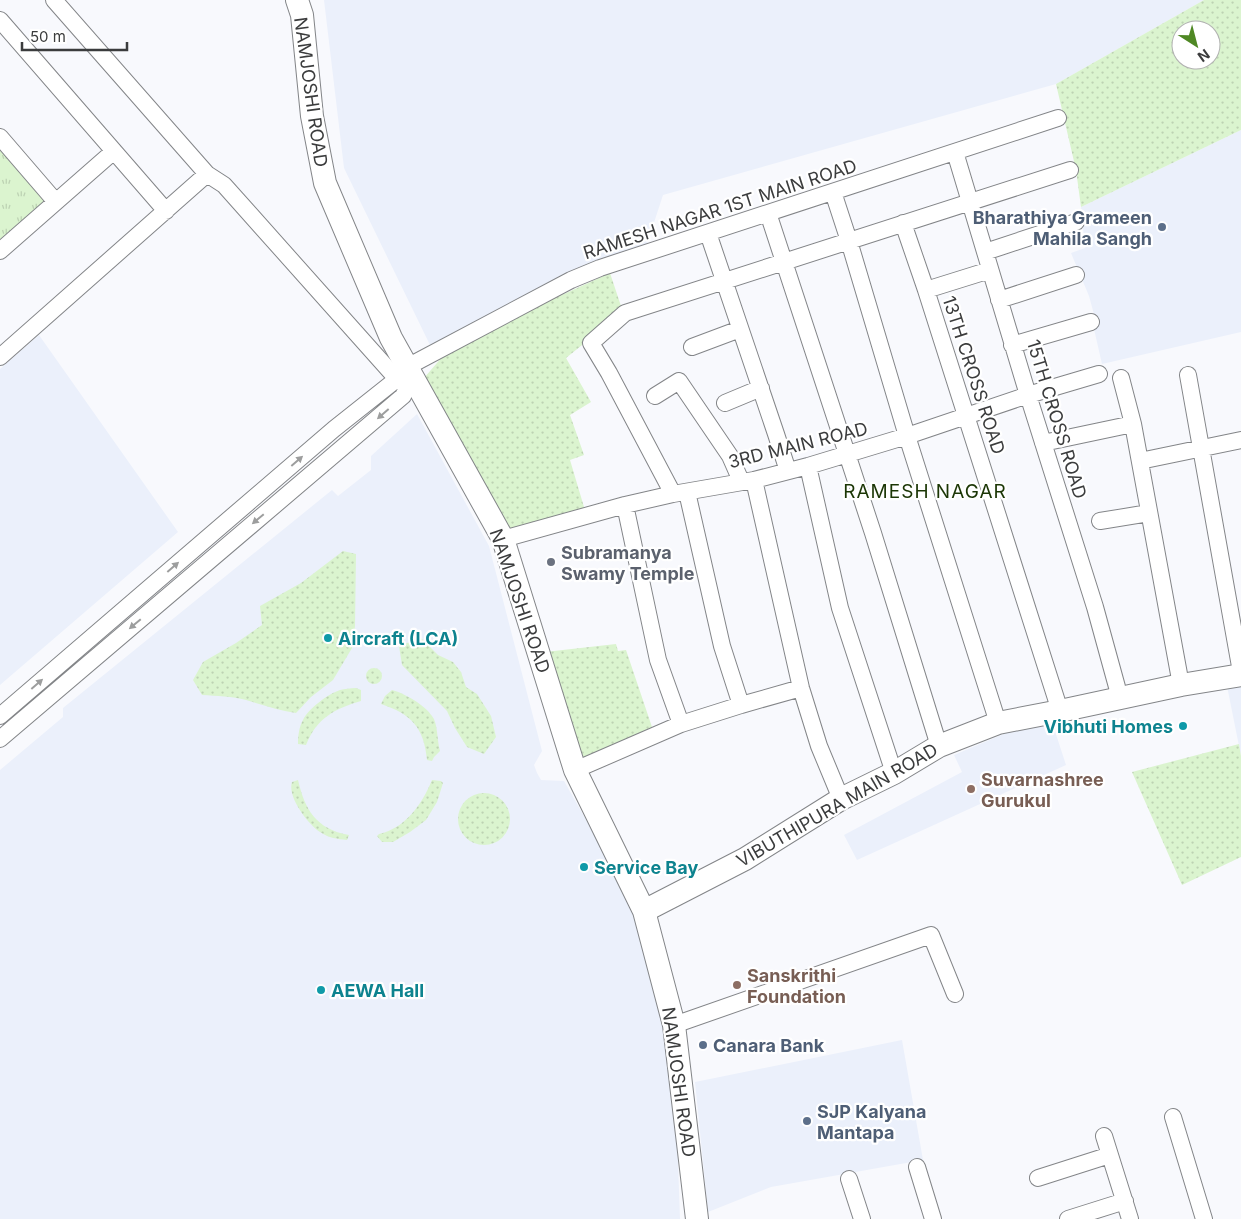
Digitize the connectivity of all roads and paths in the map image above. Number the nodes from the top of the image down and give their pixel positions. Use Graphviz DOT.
graph roads {
  1 [pos="54,0"];
  2 [pos="297,0"];
  3 [pos="1,23"];
  4 [pos="1058,118"];
  5 [pos="0,137"];
  6 [pos="114,151"];
  7 [pos="955,152"];
  8 [pos="1070,170"];
  9 [pos="207,174"];
  10 [pos="833,192"];
  11 [pos="970,201"];
  12 [pos="56,202"];
  13 [pos="166,211"];
  14 [pos="768,213"];
  15 [pos="1076,222"];
  16 [pos="903,223"];
  17 [pos="708,233"];
  18 [pos="850,240"];
  19 [pos="0,251"];
  20 [pos="985,252"];
  21 [pos="784,262"];
  22 [pos="990,270"];
  23 [pos="1076,275"];
  24 [pos="724,281"];
  25 [pos="926,290"];
  26 [pos="999,300"];
  27 [pos="1091,322"];
  28 [pos="740,329"];
  29 [pos="1012,345"];
  30 [pos="692,348"];
  31 [pos="0,357"];
  32 [pos="406,374"];
  33 [pos="1099,374"];
  34 [pos="1188,374"];
  35 [pos="1121,378"];
  36 [pos="761,388"];
  37 [pos="654,396"];
  38 [pos="1028,396"];
  39 [pos="725,403"];
  40 [pos="966,416"];
  41 [pos="1133,424"];
  42 [pos="907,436"];
  43 [pos="1241,440"];
  44 [pos="1043,443"];
  45 [pos="1200,448"];
  46 [pos="847,454"];
  47 [pos="1140,461"];
  48 [pos="808,466"];
  49 [pos="788,471"];
  50 [pos="747,481"];
  51 [pos="680,493"];
  52 [pos="625,505"];
  53 [pos="1150,513"];
  54 [pos="1100,521"];
  55 [pos="503,539"];
  56 [pos="1241,674"];
  57 [pos="1182,685"];
  58 [pos="801,688"];
  59 [pos="1118,698"];
  60 [pos="742,705"];
  61 [pos="1060,711"];
  62 [pos="0,716"];
  63 [pos="998,722"];
  64 [pos="681,724"];
  65 [pos="0,739"];
  66 [pos="939,746"];
  67 [pos="575,770"];
  68 [pos="894,773"];
  69 [pos="841,799"];
  70 [pos="644,910"];
  71 [pos="954,994"];
  72 [pos="674,1025"];
  73 [pos="1173,1117"];
  74 [pos="1104,1136"];
  75 [pos="1110,1155"];
  76 [pos="917,1167"];
  77 [pos="1038,1178"];
  78 [pos="849,1179"];
  79 [pos="1124,1201"];
  80 [pos="697,1219"];
  81 [pos="862,1219"];
  82 [pos="934,1219"];
  83 [pos="1068,1219"];
  84 [pos="1130,1219"];
  85 [pos="1204,1219"];
  1 -- 9 [label="street"];
  2 -- 32 [label="main road, NAMJOSHI ROAD"];
  3 -- 6 [label="street"];
  4 -- 7 [label="street, RAMESH NAGAR 1ST MAIN ROAD"];
  5 -- 12 [label="street"];
  6 -- 12 [label="street"];
  6 -- 13 [label="street"];
  7 -- 10 [label="street, RAMESH NAGAR 1ST MAIN ROAD"];
  7 -- 11 [label="street, 15TH CROSS ROAD"];
  8 -- 11 [label="street"];
  9 -- 13 [label="street"];
  9 -- 32 [label="street"];
  10 -- 14 [label="street, RAMESH NAGAR 1ST MAIN ROAD"];
  10 -- 18 [label="street"];
  11 -- 16 [label="street"];
  11 -- 20 [label="street, 15TH CROSS ROAD"];
  12 -- 19 [label="street"];
  13 -- 31 [label="street"];
  14 -- 17 [label="street, RAMESH NAGAR 1ST MAIN ROAD"];
  14 -- 21 [label="street"];
  15 -- 20 [label="street"];
  16 -- 18 [label="street"];
  16 -- 25 [label="street, 13TH CROSS ROAD"];
  17 -- 24 [label="street"];
  17 -- 32 [label="street, RAMESH NAGAR 1ST MAIN ROAD"];
  18 -- 21 [label="street"];
  18 -- 42 [label="street"];
  20 -- 22 [label="street, 15TH CROSS ROAD"];
  21 -- 24 [label="street"];
  21 -- 46 [label="street"];
  22 -- 25 [label="street"];
  22 -- 26 [label="street, 15TH CROSS ROAD"];
  23 -- 26 [label="street"];
  24 -- 28 [label="street"];
  24 -- 51 [label="street"];
  25 -- 40 [label="street, 13TH CROSS ROAD"];
  26 -- 29 [label="street, 15TH CROSS ROAD"];
  27 -- 29 [label="street"];
  28 -- 30 [label="street"];
  28 -- 36 [label="street"];
  29 -- 38 [label="street, 15TH CROSS ROAD"];
  32 -- 55 [label="main road, NAMJOSHI ROAD"];
  62 -- 32 [label="street, RAMESH NAGAR 1ST MAIN ROAD, one-way"];
  32 -- 65 [label="street, one-way"];
  33 -- 38 [label="street, 3RD MAIN ROAD"];
  34 -- 45 [label="street"];
  35 -- 41 [label="street"];
  36 -- 39 [label="street"];
  36 -- 49 [label="street"];
  37 -- 50 [label="street"];
  38 -- 40 [label="street, 3RD MAIN ROAD"];
  38 -- 44 [label="street, 15TH CROSS ROAD"];
  40 -- 42 [label="street, 3RD MAIN ROAD"];
  40 -- 61 [label="street, 13TH CROSS ROAD"];
  41 -- 44 [label="street"];
  41 -- 47 [label="street"];
  42 -- 46 [label="street, 3RD MAIN ROAD"];
  42 -- 63 [label="street"];
  43 -- 45 [label="street"];
  44 -- 59 [label="street, 15TH CROSS ROAD"];
  45 -- 47 [label="street"];
  45 -- 56 [label="street"];
  46 -- 48 [label="street, 3RD MAIN ROAD"];
  46 -- 66 [label="street"];
  47 -- 53 [label="street"];
  48 -- 49 [label="street, 3RD MAIN ROAD"];
  48 -- 68 [label="street"];
  49 -- 50 [label="street, 3RD MAIN ROAD"];
  50 -- 51 [label="street, 3RD MAIN ROAD"];
  50 -- 58 [label="street"];
  51 -- 52 [label="street, 3RD MAIN ROAD"];
  51 -- 60 [label="street"];
  52 -- 55 [label="street, 3RD MAIN ROAD"];
  52 -- 64 [label="street"];
  53 -- 54 [label="street"];
  53 -- 57 [label="street"];
  55 -- 67 [label="main road, NAMJOSHI ROAD"];
  56 -- 57 [label="main road, VIBUTHIPURA MAIN ROAD"];
  57 -- 59 [label="main road, VIBUTHIPURA MAIN ROAD"];
  58 -- 60 [label="street"];
  58 -- 69 [label="street"];
  59 -- 61 [label="main road, VIBUTHIPURA MAIN ROAD"];
  60 -- 64 [label="street"];
  61 -- 63 [label="main road, VIBUTHIPURA MAIN ROAD"];
  63 -- 66 [label="main road, VIBUTHIPURA MAIN ROAD"];
  64 -- 67 [label="street"];
  66 -- 68 [label="main road, VIBUTHIPURA MAIN ROAD"];
  67 -- 70 [label="main road, NAMJOSHI ROAD"];
  68 -- 69 [label="main road, VIBUTHIPURA MAIN ROAD"];
  69 -- 70 [label="main road, VIBUTHIPURA MAIN ROAD"];
  70 -- 72 [label="main road, NAMJOSHI ROAD"];
  71 -- 72 [label="street"];
  72 -- 80 [label="main road, NAMJOSHI ROAD"];
  73 -- 85 [label="street"];
  74 -- 75 [label="street"];
  75 -- 77 [label="street"];
  75 -- 79 [label="street"];
  76 -- 82 [label="street"];
  78 -- 81 [label="street"];
  79 -- 83 [label="street"];
  79 -- 84 [label="street"];
}
